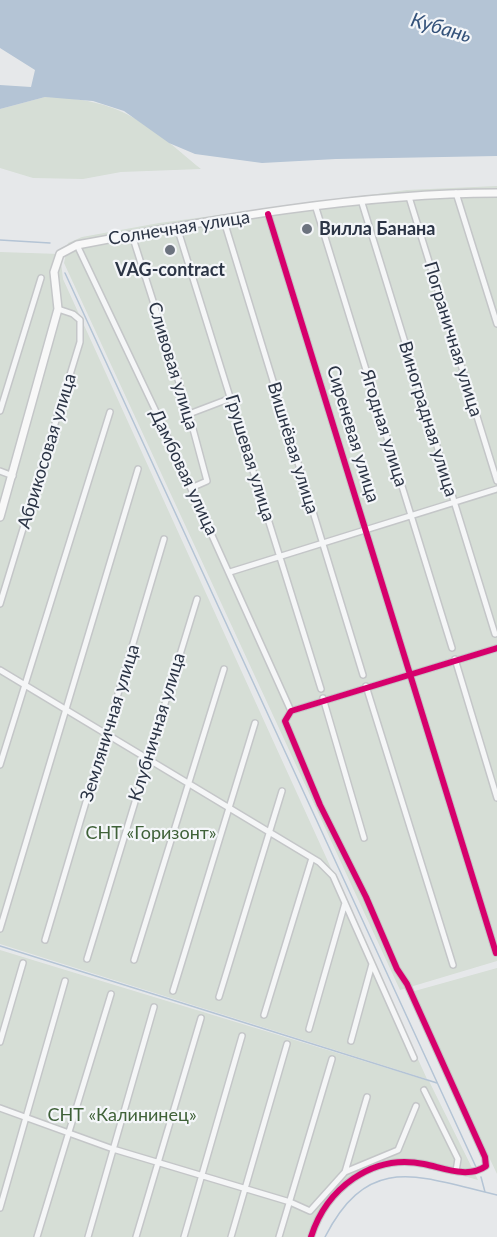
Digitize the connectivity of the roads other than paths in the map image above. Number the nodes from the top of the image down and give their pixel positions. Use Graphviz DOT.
graph roads {
  1 [pos="456,193"];
  2 [pos="497,193"];
  3 [pos="409,197"];
  4 [pos="362,203"];
  5 [pos="316,208"];
  6 [pos="268,214"];
  7 [pos="224,221"];
  8 [pos="177,227"];
  9 [pos="132,235"];
  10 [pos="76,245"];
  11 [pos="41,278"];
  12 [pos="58,309"];
  13 [pos="497,324"];
  14 [pos="231,398"];
  15 [pos="0,411"];
  16 [pos="110,412"];
  17 [pos="189,414"];
  18 [pos="138,469"];
  19 [pos="0,471"];
  20 [pos="13,476"];
  21 [pos="497,481"];
  22 [pos="191,488"];
  23 [pos="497,489"];
  24 [pos="454,501"];
  25 [pos="411,515"];
  26 [pos="0,518"];
  27 [pos="367,530"];
  28 [pos="164,539"];
  29 [pos="323,544"];
  30 [pos="280,557"];
  31 [pos="230,572"];
  32 [pos="197,598"];
  33 [pos="0,604"];
  34 [pos="495,634"];
  35 [pos="452,648"];
  36 [pos="497,648"];
  37 [pos="455,659"];
  38 [pos="224,669"];
  39 [pos="0,670"];
  40 [pos="363,675"];
  41 [pos="412,677"];
  42 [pos="24,685"];
  43 [pos="366,686"];
  44 [pos="321,689"];
  45 [pos="324,699"];
  46 [pos="65,709"];
  47 [pos="291,711"];
  48 [pos="255,723"];
  49 [pos="107,735"];
  50 [pos="147,758"];
  51 [pos="0,765"];
  52 [pos="187,783"];
  53 [pos="282,791"];
  54 [pos="497,798"];
  55 [pos="228,809"];
  56 [pos="269,833"];
  57 [pos="364,838"];
  58 [pos="312,858"];
  59 [pos="345,903"];
  60 [pos="0,929"];
  61 [pos="45,940"];
  62 [pos="496,953"];
  63 [pos="87,959"];
  64 [pos="134,960"];
  65 [pos="23,963"];
  66 [pos="372,964"];
  67 [pos="453,964"];
  68 [pos="65,981"];
  69 [pos="173,991"];
  70 [pos="111,994"];
  71 [pos="219,997"];
  72 [pos="154,1007"];
  73 [pos="264,1015"];
  74 [pos="201,1018"];
  75 [pos="309,1029"];
  76 [pos="242,1036"];
  77 [pos="0,1041"];
  78 [pos="351,1041"];
  79 [pos="287,1044"];
  80 [pos="414,1058"];
  81 [pos="332,1059"];
  82 [pos="424,1090"];
  83 [pos="367,1097"];
  84 [pos="416,1106"];
  85 [pos="0,1108"];
  86 [pos="27,1116"];
  87 [pos="70,1134"];
  88 [pos="113,1149"];
  89 [pos="157,1162"];
  90 [pos="456,1171"];
  91 [pos="345,1172"];
  92 [pos="201,1175"];
  93 [pos="245,1189"];
  94 [pos="290,1202"];
  95 [pos="0,1208"];
  96 [pos="38,1237"];
  97 [pos="88,1237"];
  98 [pos="136,1237"];
  99 [pos="184,1237"];
  100 [pos="231,1237"];
  101 [pos="279,1237"];
  102 [pos="311,1237"];
  1 -- 2 [label="street, Солнечная улица"];
  1 -- 3 [label="street, Солнечная улица"];
  1 -- 13 [label="street"];
  3 -- 4 [label="street, Солнечная улица"];
  3 -- 21 [label="street, Пограничная улица"];
  4 -- 5 [label="street, Солнечная улица"];
  4 -- 24 [label="street, Виноградная улица"];
  5 -- 6 [label="street, Солнечная улица"];
  5 -- 25 [label="street, Ягодная улица"];
  6 -- 7 [label="street, Солнечная улица"];
  6 -- 27 [label="street, Сиреневая улица"];
  7 -- 8 [label="street, Солнечная улица"];
  7 -- 29 [label="street, Вишнёвая улица"];
  8 -- 9 [label="street, Солнечная улица"];
  8 -- 14 [label="street, Грушевая улица"];
  9 -- 10 [label="street, Солнечная улица"];
  9 -- 17 [label="street, Сливовая улица"];
  10 -- 12 [label="street"];
  10 -- 22 [label="street, Дамбовая улица"];
  11 -- 15 [label="street"];
  12 -- 20 [label="street"];
  12 -- 33 [label="street, Абрикосовая улица"];
  14 -- 17 [label="street"];
  14 -- 30 [label="street, Грушевая улица"];
  16 -- 42 [label="street"];
  17 -- 22 [label="street, Сливовая улица"];
  18 -- 46 [label="street"];
  19 -- 20 [label="street"];
  20 -- 26 [label="street"];
  22 -- 31 [label="street, Дамбовая улица"];
  23 -- 24 [label="street"];
  24 -- 25 [label="street"];
  24 -- 34 [label="street, Виноградная улица"];
  25 -- 27 [label="street"];
  25 -- 35 [label="street, Ягодная улица"];
  27 -- 29 [label="street"];
  27 -- 41 [label="street, Сиреневая улица"];
  28 -- 49 [label="street, Земляничная улица"];
  29 -- 30 [label="street"];
  29 -- 40 [label="street, Вишнёвая улица"];
  30 -- 31 [label="street"];
  30 -- 44 [label="street, Грушевая улица"];
  31 -- 47 [label="street, Дамбовая улица"];
  32 -- 50 [label="street, Клубничная улица"];
  36 -- 37 [label="street"];
  37 -- 41 [label="street"];
  37 -- 54 [label="street"];
  38 -- 52 [label="street"];
  39 -- 42 [label="street"];
  41 -- 43 [label="street"];
  41 -- 62 [label="street"];
  42 -- 46 [label="street"];
  42 -- 51 [label="street"];
  43 -- 45 [label="street"];
  43 -- 67 [label="street"];
  45 -- 47 [label="street"];
  45 -- 57 [label="street"];
  46 -- 49 [label="street"];
  46 -- 60 [label="street"];
  47 -- 90 [label="street"];
  48 -- 55 [label="street"];
  49 -- 50 [label="street"];
  49 -- 61 [label="street, Земляничная улица"];
  50 -- 52 [label="street"];
  50 -- 63 [label="street, Клубничная улица"];
  52 -- 55 [label="street"];
  52 -- 64 [label="street"];
  53 -- 56 [label="street"];
  55 -- 56 [label="street"];
  55 -- 69 [label="street"];
  56 -- 58 [label="street"];
  56 -- 71 [label="street"];
  58 -- 59 [label="street"];
  58 -- 73 [label="street"];
  59 -- 66 [label="street"];
  59 -- 75 [label="street"];
  65 -- 77 [label="street"];
  66 -- 78 [label="street"];
  66 -- 80 [label="street"];
  68 -- 86 [label="street"];
  70 -- 87 [label="street"];
  72 -- 88 [label="street"];
  74 -- 89 [label="street"];
  76 -- 92 [label="street"];
  79 -- 93 [label="street"];
  81 -- 94 [label="street"];
  82 -- 90 [label="street"];
  83 -- 91 [label="street"];
  84 -- 91 [label="street"];
  85 -- 86 [label="street"];
  86 -- 87 [label="street"];
  86 -- 95 [label="street"];
  87 -- 88 [label="street"];
  87 -- 96 [label="street"];
  88 -- 89 [label="street"];
  88 -- 97 [label="street"];
  89 -- 92 [label="street"];
  89 -- 98 [label="street"];
  90 -- 102 [label="street"];
  91 -- 94 [label="street"];
  92 -- 93 [label="street"];
  92 -- 99 [label="street"];
  93 -- 94 [label="street"];
  93 -- 100 [label="street"];
  94 -- 101 [label="street"];
}
